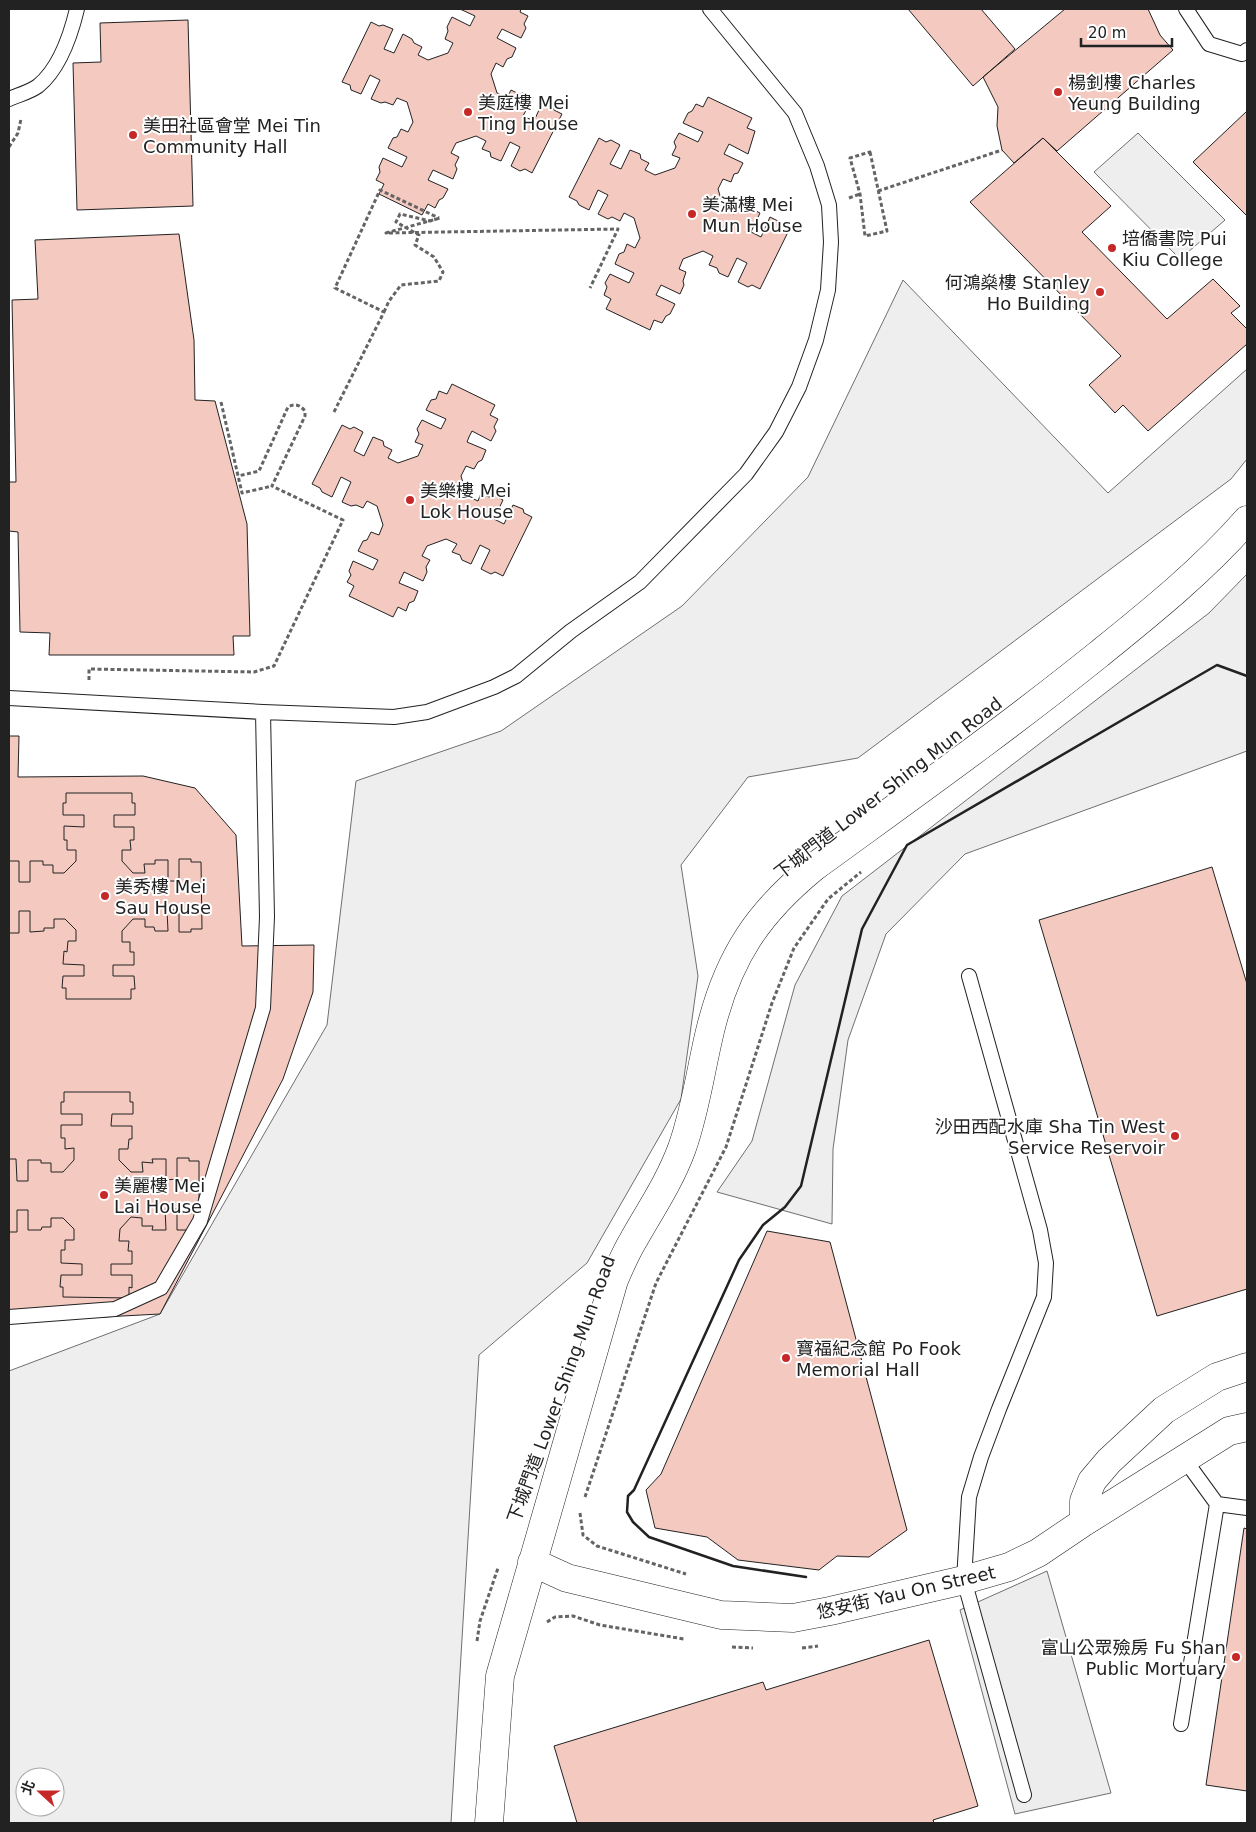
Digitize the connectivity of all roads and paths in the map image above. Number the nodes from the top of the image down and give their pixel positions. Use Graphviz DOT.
graph roads {
  1 [pos="77,9"];
  2 [pos="710,9"];
  3 [pos="1186,9"];
  4 [pos="1247,50"];
  5 [pos="9,99"];
  6 [pos="1002,150"];
  7 [pos="878,191"];
  8 [pos="440,218"];
  9 [pos="590,288"];
  10 [pos="384,312"];
  11 [pos="221,402"];
  12 [pos="334,412"];
  13 [pos="238,476"];
  14 [pos="272,486"];
  15 [pos="1247,520"];
  16 [pos="9,698"];
  17 [pos="87,703"];
  18 [pos="263,712"];
  19 [pos="866,868"];
  20 [pos="969,976"];
  21 [pos="9,1318"];
  22 [pos="1247,1367"];
  23 [pos="1247,1427"];
  24 [pos="1185,1460"];
  25 [pos="1217,1504"];
  26 [pos="1247,1508"];
  27 [pos="1084,1522"];
  28 [pos="532,1562"];
  29 [pos="499,1566"];
  30 [pos="690,1575"];
  31 [pos="964,1580"];
  32 [pos="476,1649"];
  33 [pos="1180,1724"];
  34 [pos="1024,1795"];
  35 [pos="489,1823"];
  1 -- 5 [label="lane"];
  2 -- 18 [label="lane"];
  3 -- 4 [label="lane"];
  6 -- 7 [label="path"];
  7 -- 7 [label="path"];
  8 -- 9 [label="path"];
  8 -- 10 [label="path"];
  8 -- 10 [label="path"];
  10 -- 12 [label="path"];
  11 -- 13 [label="path"];
  13 -- 14 [label="path"];
  13 -- 14 [label="path"];
  14 -- 17 [label="path"];
  15 -- 28 [label="street, 下城門道 Lower Shing Mun Road"];
  16 -- 17 [label="lane"];
  17 -- 18 [label="lane"];
  18 -- 21 [label="lane"];
  19 -- 30 [label="path"];
  20 -- 31 [label="lane"];
  22 -- 27 [label="street"];
  23 -- 24 [label="street, 悠安街 Yau On Street"];
  24 -- 25 [label="lane"];
  24 -- 27 [label="street, 悠安街 Yau On Street"];
  25 -- 26 [label="lane"];
  25 -- 33 [label="lane"];
  27 -- 31 [label="street, 悠安街 Yau On Street"];
  28 -- 31 [label="street, 悠安街 Yau On Street"];
  28 -- 35 [label="street, 下城門道 Lower Shing Mun Road"];
  29 -- 32 [label="path"];
  31 -- 34 [label="lane"];
}
